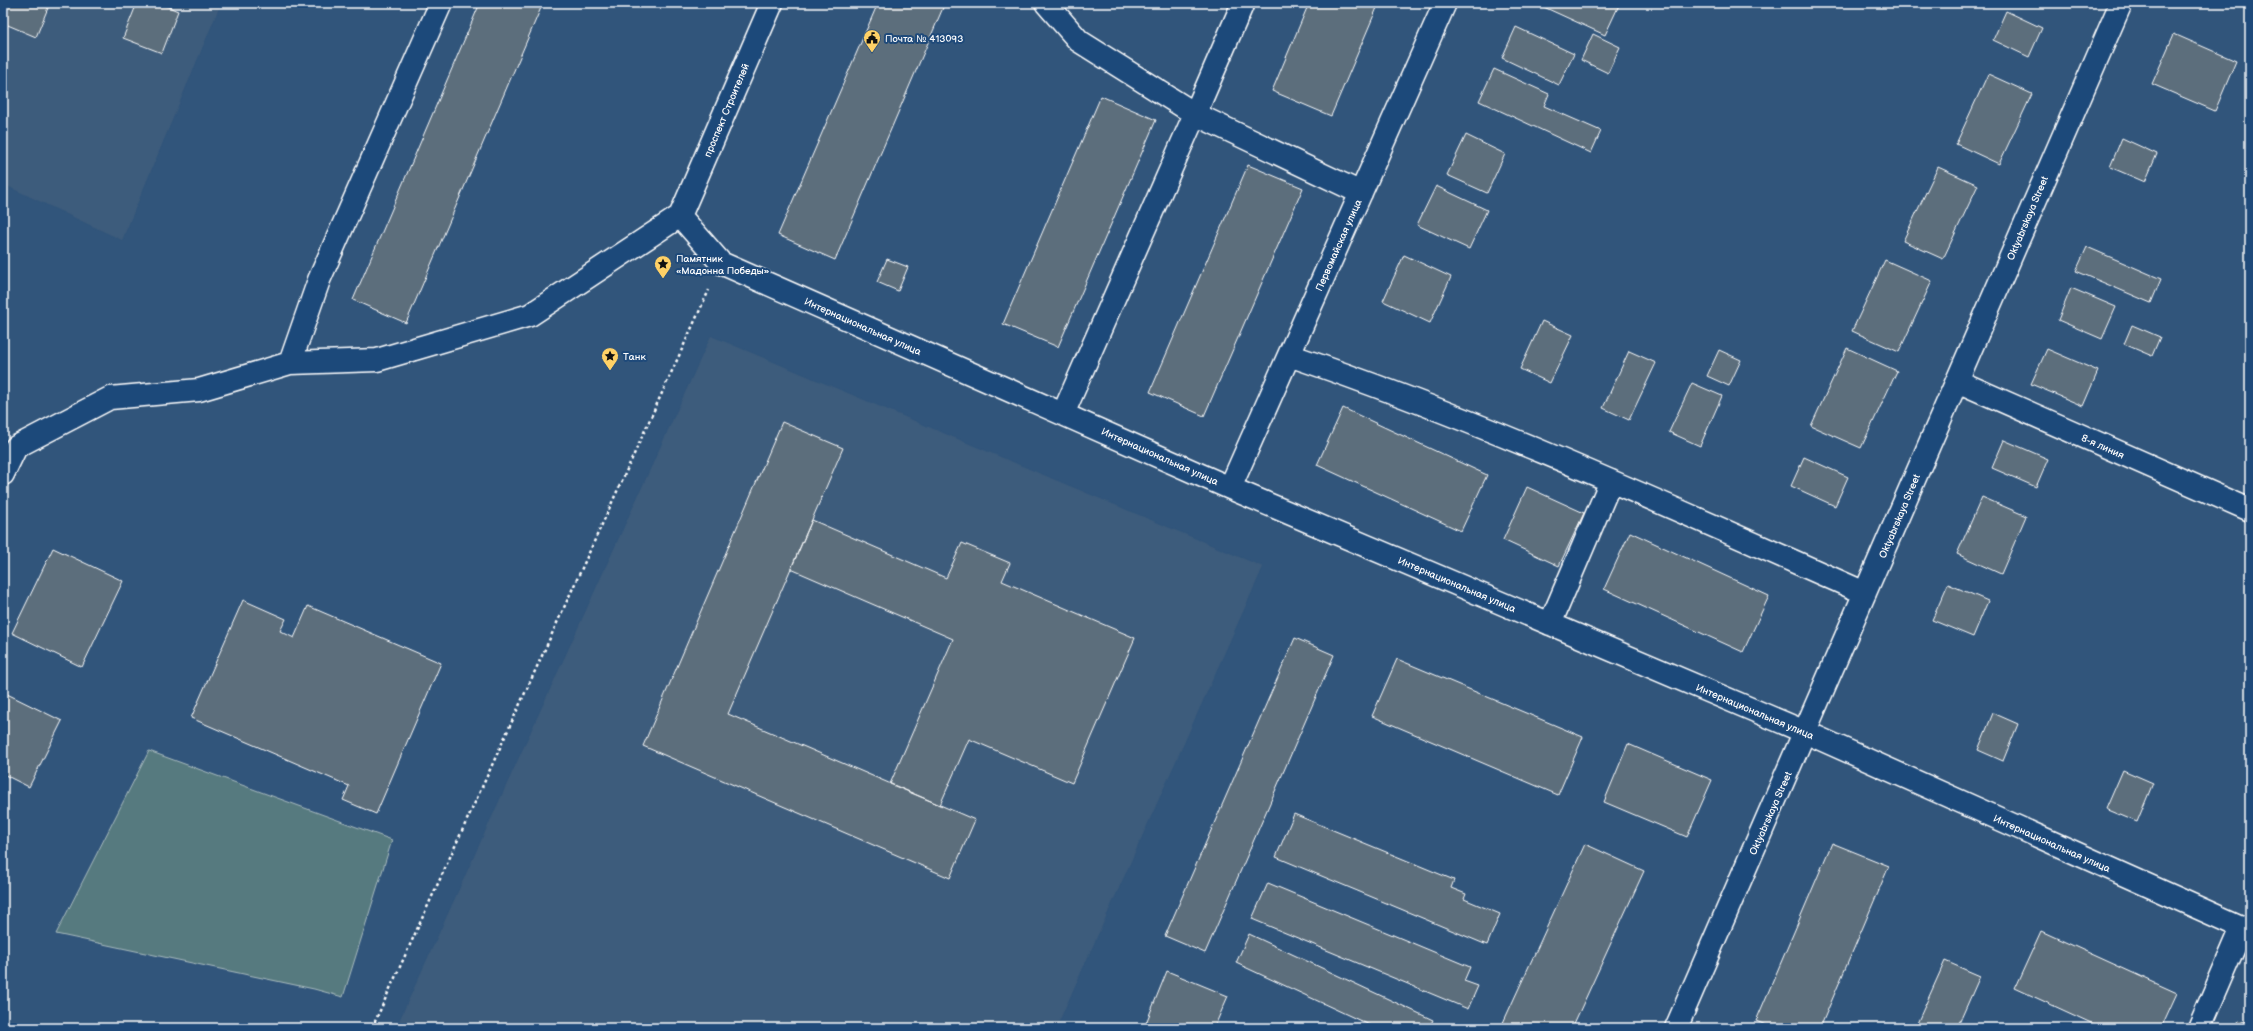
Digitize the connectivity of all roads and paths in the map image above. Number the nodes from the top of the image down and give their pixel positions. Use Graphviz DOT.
graph roads {
  1 [pos="441,3"];
  2 [pos="772,3"];
  3 [pos="1046,3"];
  4 [pos="1243,3"];
  5 [pos="1445,3"];
  6 [pos="2121,3"];
  7 [pos="1195,114"];
  8 [pos="1361,193"];
  9 [pos="680,216"];
  10 [pos="721,263"];
  11 [pos="1289,355"];
  12 [pos="290,363"];
  13 [pos="1956,381"];
  14 [pos="1063,414"];
  15 [pos="10,446"];
  16 [pos="3,474"];
  17 [pos="1611,481"];
  18 [pos="1230,488"];
  19 [pos="2250,510"];
  20 [pos="1865,593"];
  21 [pos="1550,624"];
  22 [pos="1805,732"];
  23 [pos="2246,930"];
  24 [pos="372,1028"];
  25 [pos="1676,1028"];
  26 [pos="2199,1028"];
  1 -- 12 [label="street"];
  2 -- 9 [label="street, проспект Строителей"];
  3 -- 7 [label="street"];
  4 -- 7 [label="street"];
  5 -- 8 [label="street, Первомайская улица"];
  6 -- 13 [label="street, Oktyabrskaya Street"];
  7 -- 8 [label="street"];
  7 -- 14 [label="street"];
  8 -- 11 [label="street, Первомайская улица"];
  9 -- 10 [label="street, Интернациональная улица"];
  9 -- 12 [label="street"];
  10 -- 14 [label="street, Интернациональная улица"];
  10 -- 24 [label="path"];
  11 -- 17 [label="street"];
  11 -- 18 [label="street, Первомайская улица"];
  12 -- 15 [label="street"];
  13 -- 19 [label="street, 8-я линия"];
  13 -- 20 [label="street, Oktyabrskaya Street"];
  14 -- 18 [label="street, Интернациональная улица"];
  15 -- 16 [label="street"];
  17 -- 20 [label="street"];
  17 -- 21 [label="street"];
  18 -- 21 [label="street, Интернациональная улица"];
  20 -- 22 [label="street, Oktyabrskaya Street"];
  21 -- 22 [label="street, Интернациональная улица"];
  22 -- 23 [label="street, Интернациональная улица"];
  22 -- 25 [label="street, Oktyabrskaya Street"];
  23 -- 26 [label="street"];
}
